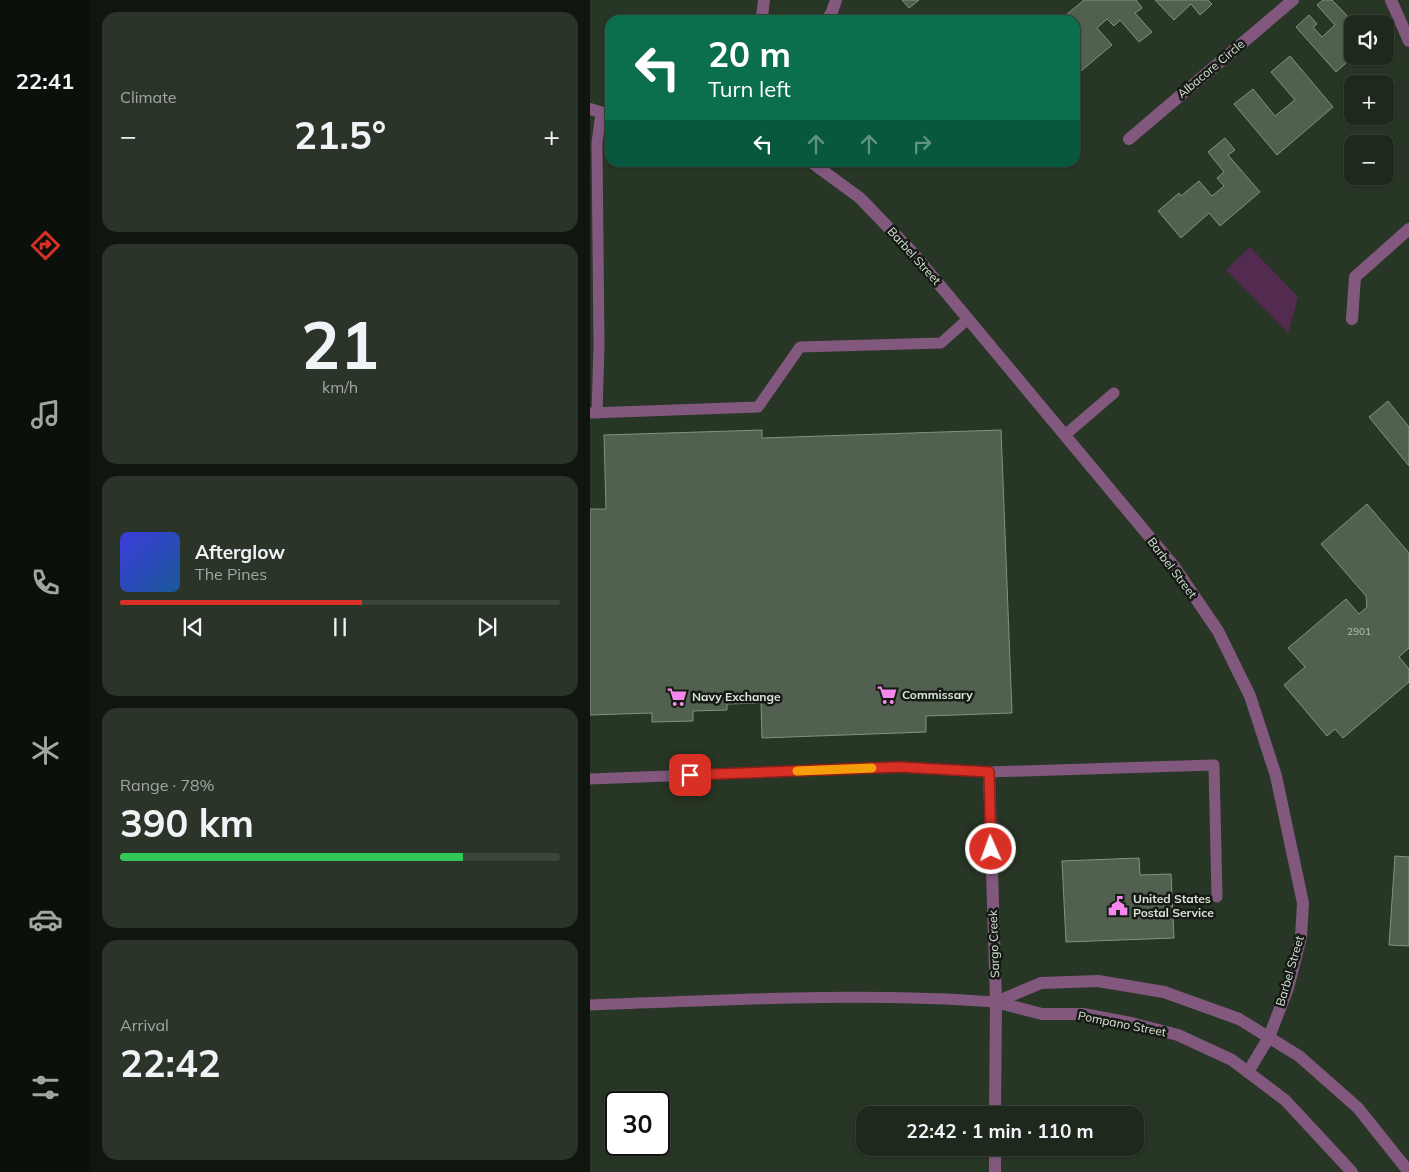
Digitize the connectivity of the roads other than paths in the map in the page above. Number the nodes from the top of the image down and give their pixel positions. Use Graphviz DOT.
graph roads {
  1 [pos="764,0"];
  2 [pos="836,0"];
  3 [pos="1293,0"];
  4 [pos="1391,0"];
  5 [pos="762,15"];
  6 [pos="830,15"];
  7 [pos="1409,41"];
  8 [pos="600,112"];
  9 [pos="1129,139"];
  10 [pos="818,167"];
  11 [pos="1409,229"];
  12 [pos="968,319"];
  13 [pos="1352,319"];
  14 [pos="1114,393"];
  15 [pos="594,413"];
  16 [pos="1065,435"];
  17 [pos="989,772"];
  18 [pos="590,779"];
  19 [pos="1217,897"];
  20 [pos="996,1002"];
  21 [pos="590,1005"];
  22 [pos="1268,1037"];
  23 [pos="1248,1072"];
  24 [pos="995,1106"];
  25 [pos="995,1156"];
  26 [pos="995,1172"];
  27 [pos="1352,1172"];
  28 [pos="1409,1172"];
  1 -- 5 [label="street"];
  2 -- 6 [label="street"];
  3 -- 9 [label="street, Albacore Circle"];
  4 -- 7 [label="street"];
  8 -- 15 [label="lane"];
  10 -- 12 [label="street, Barbel Street"];
  11 -- 13 [label="street"];
  12 -- 15 [label="lane"];
  12 -- 16 [label="street, Barbel Street"];
  14 -- 16 [label="lane"];
  16 -- 22 [label="street, Barbel Street"];
  17 -- 18 [label="lane"];
  17 -- 19 [label="lane"];
  17 -- 20 [label="street, Sargo Creek"];
  20 -- 21 [label="lane"];
  20 -- 22 [label="street"];
  20 -- 23 [label="street, Pompano Street"];
  20 -- 24 [label="street, Sargo Creek"];
  22 -- 23 [label="street, Barbel Street"];
  22 -- 28 [label="street"];
  23 -- 27 [label="street, Pompano Street"];
  25 -- 26 [label="street"];
}
